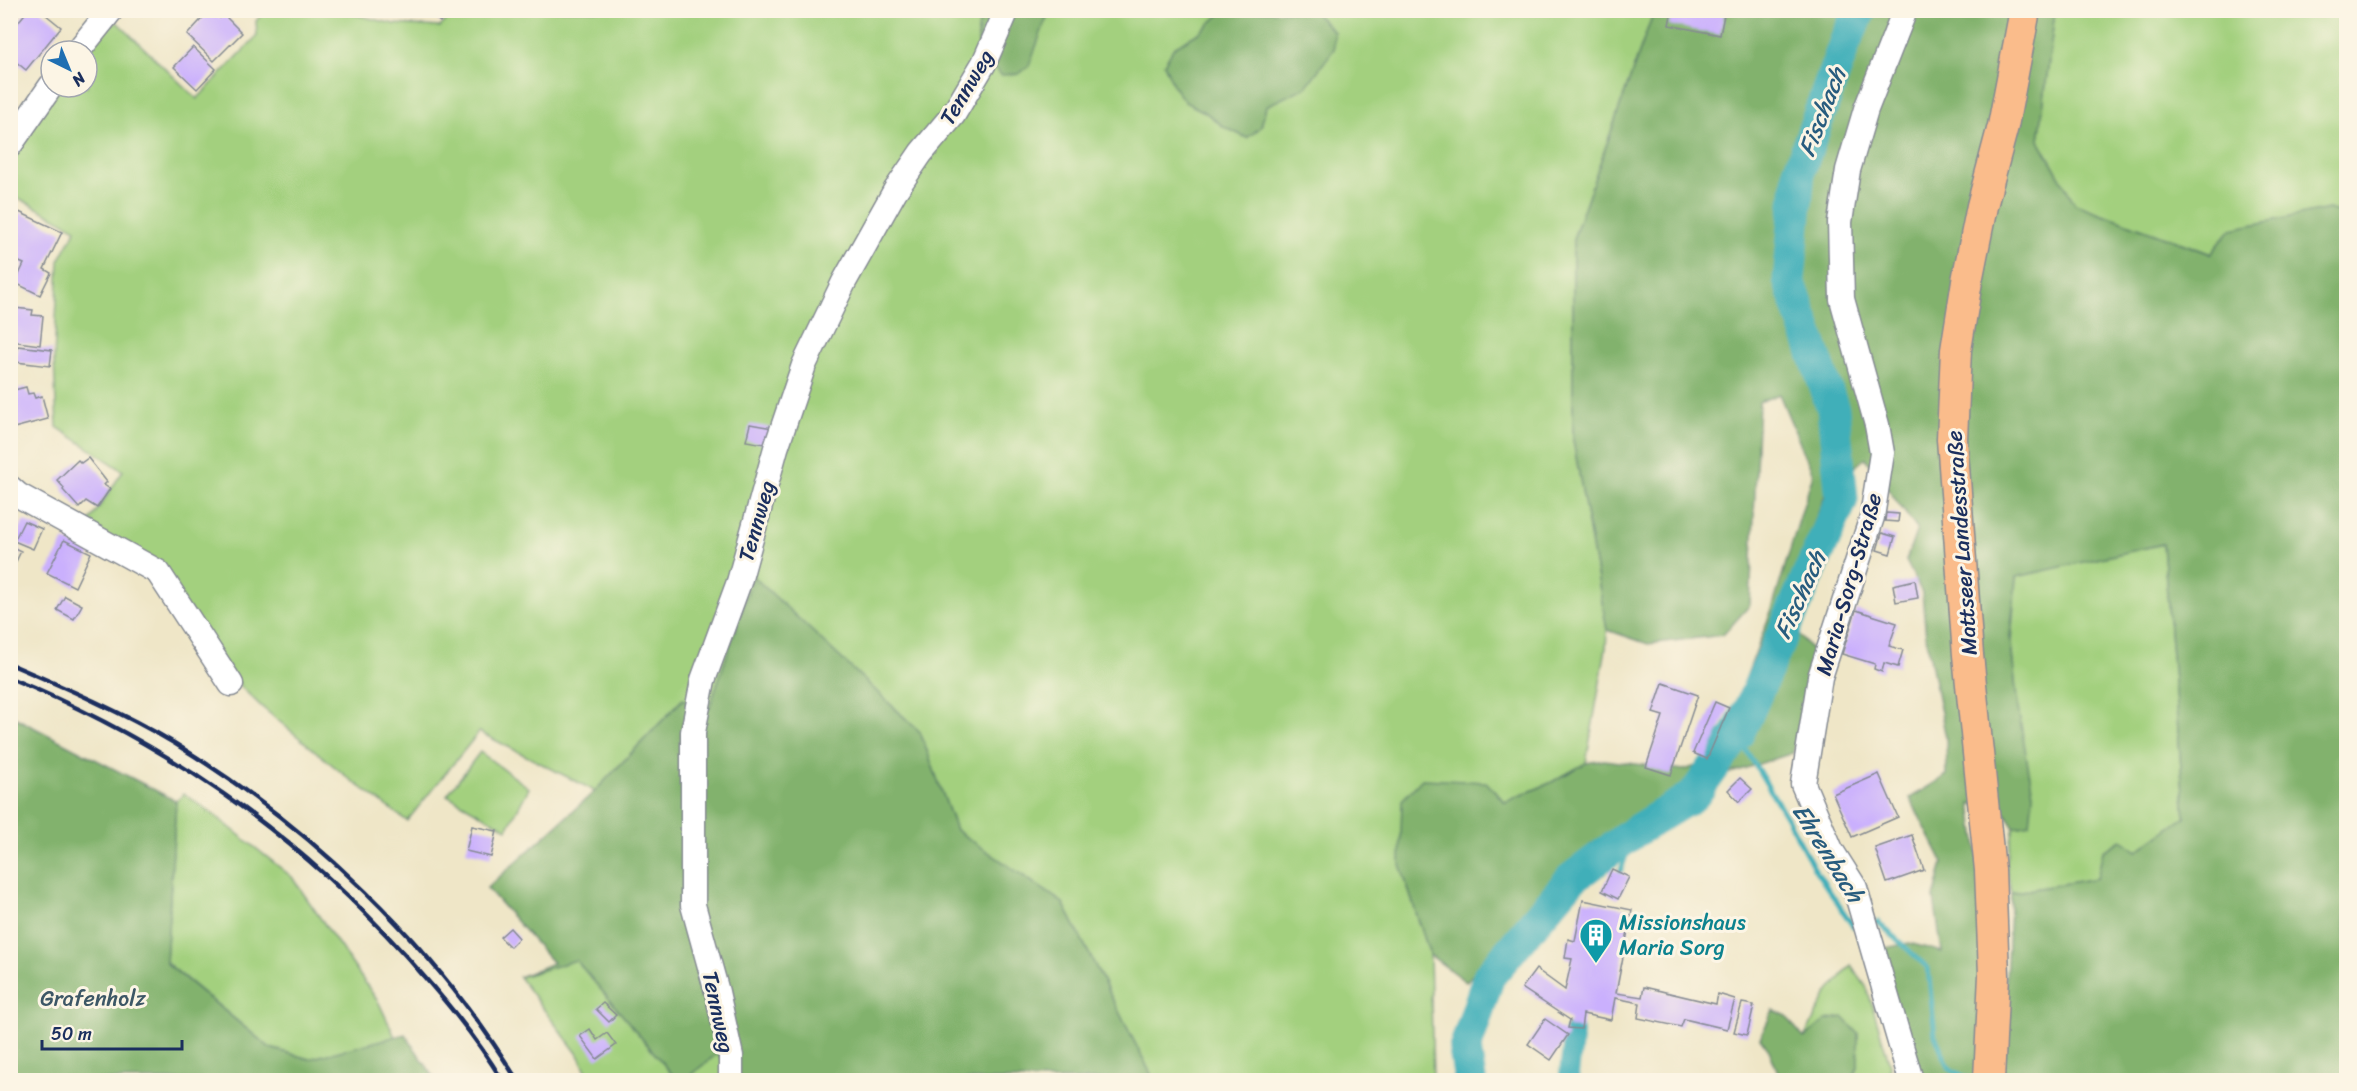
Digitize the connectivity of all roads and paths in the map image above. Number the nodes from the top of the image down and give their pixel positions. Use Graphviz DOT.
graph roads {
  1 [pos="111,10"];
  2 [pos="1007,10"];
  3 [pos="1905,10"];
  4 [pos="2025,10"];
  5 [pos="88,39"];
  6 [pos="42,99"];
  7 [pos="10,145"];
  8 [pos="10,488"];
  9 [pos="231,684"];
  10 [pos="731,1080"];
  11 [pos="1911,1080"];
  12 [pos="1989,1080"];
  1 -- 5 [label="street"];
  2 -- 10 [label="street, Tennweg"];
  3 -- 11 [label="street, Maria-Sorg-Straße"];
  4 -- 12 [label="main road, Mattseer Landesstraße"];
  6 -- 7 [label="street"];
  8 -- 9 [label="street"];
}
